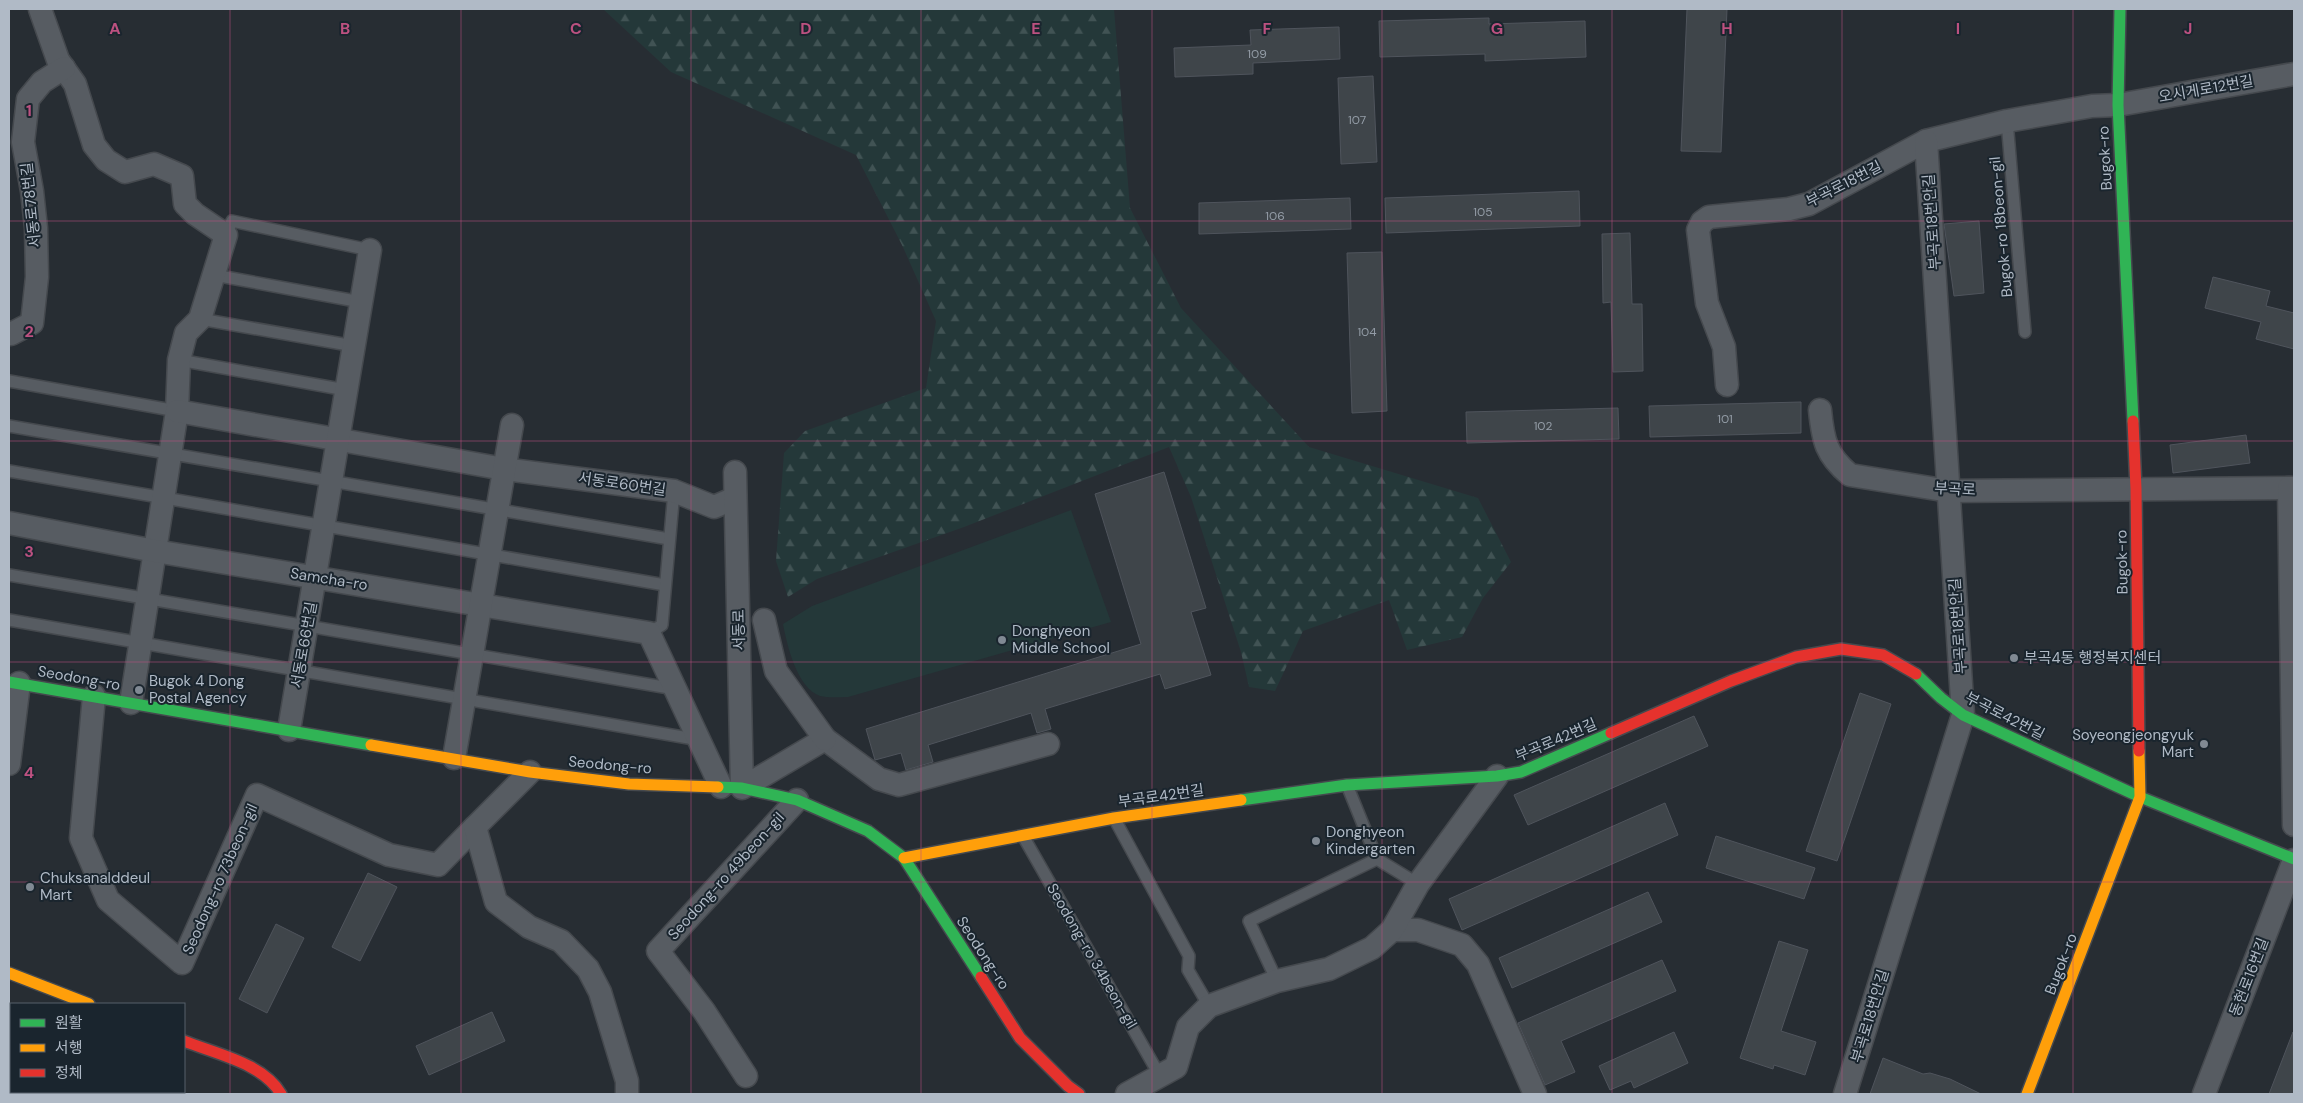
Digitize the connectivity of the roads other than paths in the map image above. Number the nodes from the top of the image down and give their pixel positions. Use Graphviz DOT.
graph roads {
  1 [pos="40,9"];
  2 [pos="2120,9"];
  3 [pos="64,68"];
  4 [pos="2294,74"];
  5 [pos="2118,105"];
  6 [pos="2007,120"];
  7 [pos="1926,140"];
  8 [pos="226,235"];
  9 [pos="370,250"];
  10 [pos="214,275"];
  11 [pos="361,302"];
  12 [pos="200,319"];
  13 [pos="2025,332"];
  14 [pos="9,337"];
  15 [pos="354,346"];
  16 [pos="179,360"];
  17 [pos="9,381"];
  18 [pos="1727,385"];
  19 [pos="346,390"];
  20 [pos="1820,410"];
  21 [pos="177,411"];
  22 [pos="512,425"];
  23 [pos="9,426"];
  24 [pos="338,440"];
  25 [pos="170,453"];
  26 [pos="504,469"];
  27 [pos="9,470"];
  28 [pos="735,472"];
  29 [pos="331,480"];
  30 [pos="2291,488"];
  31 [pos="2136,490"];
  32 [pos="674,491"];
  33 [pos="1949,491"];
  34 [pos="164,497"];
  35 [pos="735,498"];
  36 [pos="497,510"];
  37 [pos="9,523"];
  38 [pos="324,526"];
  39 [pos="669,539"];
  40 [pos="155,551"];
  41 [pos="490,554"];
  42 [pos="9,575"];
  43 [pos="315,577"];
  44 [pos="665,585"];
  45 [pos="148,599"];
  46 [pos="481,604"];
  47 [pos="9,620"];
  48 [pos="764,620"];
  49 [pos="307,628"];
  50 [pos="649,633"];
  51 [pos="140,644"];
  52 [pos="472,656"];
  53 [pos="300,671"];
  54 [pos="14,682"];
  55 [pos="677,690"];
  56 [pos="94,696"];
  57 [pos="464,699"];
  58 [pos="131,703"];
  59 [pos="1964,715"];
  60 [pos="289,730"];
  61 [pos="825,738"];
  62 [pos="700,740"];
  63 [pos="1048,744"];
  64 [pos="454,758"];
  65 [pos="9,764"];
  66 [pos="530,772"];
  67 [pos="1497,776"];
  68 [pos="1347,785"];
  69 [pos="732,787"];
  70 [pos="2140,798"];
  71 [pos="797,800"];
  72 [pos="1114,818"];
  73 [pos="2294,824"];
  74 [pos="475,827"];
  75 [pos="1023,836"];
  76 [pos="904,858"];
  77 [pos="1377,859"];
  78 [pos="2294,860"];
  79 [pos="1418,884"];
  80 [pos="1392,930"];
  81 [pos="9,973"];
  82 [pos="1277,981"];
  83 [pos="86,1003"];
  84 [pos="1209,1006"];
  85 [pos="185,1041"];
  86 [pos="746,1076"];
  87 [pos="1160,1076"];
  88 [pos="281,1094"];
  89 [pos="628,1094"];
  90 [pos="1079,1094"];
  91 [pos="1127,1094"];
  92 [pos="1534,1094"];
  93 [pos="1845,1094"];
  94 [pos="2028,1094"];
  95 [pos="2204,1094"];
  1 -- 3 [label="street"];
  2 -- 5 [label="street, Bugok-ro"];
  3 -- 8 [label="street"];
  3 -- 14 [label="street, 서동로78번길"];
  4 -- 5 [label="street, 오시게로12번길"];
  5 -- 6 [label="street, 부곡로18번길"];
  5 -- 31 [label="street, Bugok-ro"];
  6 -- 7 [label="street, 부곡로18번길"];
  6 -- 13 [label="lane, Bugok-ro 18beon-gil"];
  7 -- 18 [label="street, 부곡로18번길"];
  7 -- 33 [label="street, 부곡로18번안길"];
  8 -- 9 [label="lane"];
  8 -- 10 [label="street"];
  9 -- 11 [label="street, 서동로66번길"];
  10 -- 11 [label="lane"];
  10 -- 12 [label="street"];
  11 -- 15 [label="street, 서동로66번길"];
  12 -- 15 [label="lane"];
  12 -- 16 [label="street"];
  15 -- 19 [label="street, 서동로66번길"];
  16 -- 19 [label="lane"];
  16 -- 21 [label="street"];
  17 -- 21 [label="lane"];
  19 -- 24 [label="street, 서동로66번길"];
  20 -- 33 [label="street, 부곡로"];
  21 -- 24 [label="street"];
  21 -- 25 [label="street"];
  22 -- 26 [label="street"];
  23 -- 25 [label="lane"];
  24 -- 26 [label="street, 서동로60번길"];
  24 -- 29 [label="street, 서동로66번길"];
  25 -- 29 [label="lane"];
  25 -- 34 [label="street"];
  26 -- 32 [label="street, 서동로60번길"];
  26 -- 36 [label="street"];
  27 -- 34 [label="lane"];
  28 -- 35 [label="street, 서동로"];
  29 -- 36 [label="lane"];
  29 -- 38 [label="street, 서동로66번길"];
  30 -- 31 [label="street, 부곡로"];
  30 -- 73 [label="street"];
  31 -- 33 [label="street, 부곡로"];
  31 -- 70 [label="street, Bugok-ro"];
  32 -- 35 [label="street, 서동로60번길"];
  32 -- 39 [label="lane"];
  33 -- 59 [label="street, 부곡로18번안길"];
  34 -- 38 [label="lane"];
  34 -- 40 [label="street"];
  35 -- 69 [label="street, 서동로"];
  36 -- 39 [label="lane"];
  36 -- 41 [label="street"];
  37 -- 40 [label="street, Samcha-ro"];
  38 -- 41 [label="lane"];
  38 -- 43 [label="street, 서동로66번길"];
  39 -- 44 [label="lane"];
  40 -- 43 [label="street, Samcha-ro"];
  40 -- 45 [label="street"];
  41 -- 44 [label="lane"];
  41 -- 46 [label="street"];
  42 -- 45 [label="lane"];
  43 -- 46 [label="street, Samcha-ro"];
  43 -- 49 [label="street, 서동로66번길"];
  44 -- 50 [label="lane"];
  45 -- 49 [label="lane"];
  45 -- 51 [label="street"];
  46 -- 50 [label="street, Samcha-ro"];
  46 -- 52 [label="street"];
  47 -- 51 [label="lane"];
  48 -- 61 [label="street"];
  49 -- 52 [label="lane"];
  49 -- 53 [label="street, 서동로66번길"];
  50 -- 55 [label="street"];
  51 -- 53 [label="lane"];
  51 -- 58 [label="street"];
  52 -- 55 [label="lane"];
  52 -- 57 [label="street"];
  53 -- 57 [label="lane"];
  53 -- 60 [label="street, 서동로66번길"];
  54 -- 56 [label="street, Seodong-ro"];
  54 -- 65 [label="street"];
  55 -- 62 [label="street"];
  56 -- 58 [label="street, Seodong-ro"];
  56 -- 74 [label="street, Seodong-ro 73beon-gil"];
  57 -- 62 [label="lane"];
  57 -- 64 [label="street"];
  58 -- 60 [label="street, Seodong-ro"];
  59 -- 67 [label="street, 부곡로42번길"];
  59 -- 70 [label="street, 부곡로42번길"];
  59 -- 93 [label="street, 부곡로18번안길"];
  60 -- 64 [label="street, Seodong-ro"];
  61 -- 63 [label="street"];
  61 -- 69 [label="street"];
  62 -- 69 [label="street"];
  64 -- 66 [label="street, Seodong-ro"];
  66 -- 69 [label="street, Seodong-ro"];
  66 -- 74 [label="street"];
  67 -- 68 [label="street, 부곡로42번길"];
  67 -- 79 [label="street"];
  68 -- 72 [label="street, 부곡로42번길"];
  68 -- 77 [label="lane"];
  69 -- 71 [label="street, Seodong-ro"];
  70 -- 78 [label="street, 부곡로42번길"];
  70 -- 94 [label="street, Bugok-ro"];
  71 -- 76 [label="street, Seodong-ro"];
  71 -- 86 [label="street, Seodong-ro 49beon-gil"];
  72 -- 75 [label="street, 부곡로42번길"];
  72 -- 84 [label="lane"];
  74 -- 89 [label="street"];
  75 -- 76 [label="street, 부곡로42번길"];
  75 -- 87 [label="lane, Seodong-ro 34beon-gil"];
  76 -- 90 [label="street, Seodong-ro"];
  77 -- 79 [label="lane"];
  77 -- 82 [label="lane"];
  78 -- 95 [label="street, 동현로16번길"];
  79 -- 80 [label="street"];
  80 -- 82 [label="street"];
  80 -- 92 [label="street"];
  81 -- 83 [label="street"];
  82 -- 84 [label="street"];
  84 -- 87 [label="street"];
  85 -- 88 [label="street"];
  87 -- 91 [label="street"];
}
